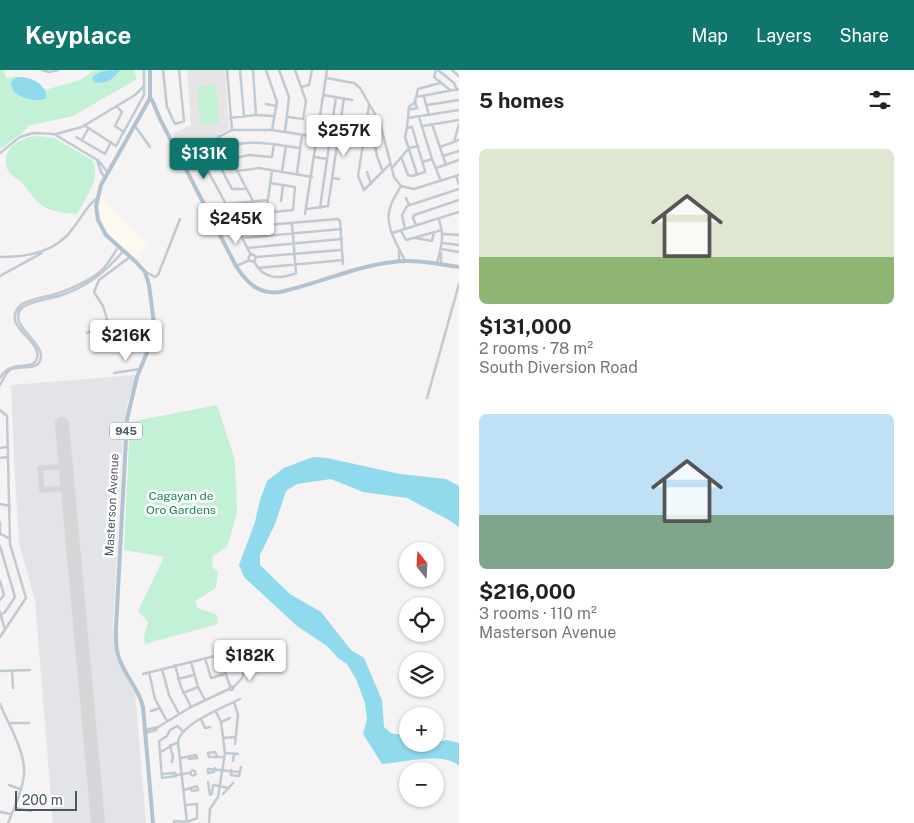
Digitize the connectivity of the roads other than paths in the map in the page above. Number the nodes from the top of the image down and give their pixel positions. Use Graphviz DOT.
graph roads {
  1 [pos="42,70"];
  2 [pos="58,70"];
  3 [pos="144,70"];
  4 [pos="150,70"];
  5 [pos="163,70"];
  6 [pos="179,70"];
  7 [pos="227,70"];
  8 [pos="240,70"];
  9 [pos="253,70"];
  10 [pos="266,70"];
  11 [pos="280,70"];
  12 [pos="295,70"];
  13 [pos="312,70"];
  14 [pos="327,70"];
  15 [pos="437,70"];
  16 [pos="453,71"];
  17 [pos="459,76"];
  18 [pos="326,78"];
  19 [pos="449,79"];
  20 [pos="180,81"];
  21 [pos="186,81"];
  22 [pos="145,84"];
  23 [pos="440,84"];
  24 [pos="301,87"];
  25 [pos="458,89"];
  26 [pos="450,90"];
  27 [pos="135,95"];
  28 [pos="323,95"];
  29 [pos="424,96"];
  30 [pos="336,97"];
  31 [pos="416,97"];
  32 [pos="143,98"];
  33 [pos="150,98"];
  34 [pos="344,98"];
  35 [pos="352,100"];
  36 [pos="459,100"];
  37 [pos="266,104"];
  38 [pos="426,105"];
  39 [pos="116,106"];
  40 [pos="276,106"];
  41 [pos="369,106"];
  42 [pos="459,110"];
  43 [pos="429,114"];
  44 [pos="256,115"];
  45 [pos="244,116"];
  46 [pos="274,116"];
  47 [pos="419,116"];
  48 [pos="288,117"];
  49 [pos="230,118"];
  50 [pos="408,118"];
  51 [pos="459,120"];
  52 [pos="366,123"];
  53 [pos="432,124"];
  54 [pos="459,124"];
  55 [pos="84,125"];
  56 [pos="135,126"];
  57 [pos="422,126"];
  58 [pos="89,128"];
  59 [pos="407,128"];
  60 [pos="232,130"];
  61 [pos="272,130"];
  62 [pos="124,132"];
  63 [pos="285,132"];
  64 [pos="54,134"];
  65 [pos="302,135"];
  66 [pos="219,136"];
  67 [pos="76,137"];
  68 [pos="317,137"];
  69 [pos="82,140"];
  70 [pos="459,140"];
  71 [pos="111,142"];
  72 [pos="454,142"];
  73 [pos="274,144"];
  74 [pos="286,146"];
  75 [pos="418,146"];
  76 [pos="150,147"];
  77 [pos="440,147"];
  78 [pos="225,148"];
  79 [pos="300,148"];
  80 [pos="408,148"];
  81 [pos="196,149"];
  82 [pos="459,151"];
  83 [pos="0,153"];
  84 [pos="443,156"];
  85 [pos="180,157"];
  86 [pos="314,157"];
  87 [pos="401,157"];
  88 [pos="231,159"];
  89 [pos="327,159"];
  90 [pos="432,159"];
  91 [pos="97,160"];
  92 [pos="203,160"];
  93 [pos="459,160"];
  94 [pos="423,162"];
  95 [pos="390,164"];
  96 [pos="446,165"];
  97 [pos="392,168"];
  98 [pos="436,168"];
  99 [pos="237,170"];
  100 [pos="272,171"];
  101 [pos="282,172"];
  102 [pos="367,172"];
  103 [pos="382,172"];
  104 [pos="108,173"];
  105 [pos="297,174"];
  106 [pos="417,174"];
  107 [pos="458,175"];
  108 [pos="312,177"];
  109 [pos="106,178"];
  110 [pos="333,178"];
  111 [pos="339,179"];
  112 [pos="441,181"];
  113 [pos="270,183"];
  114 [pos="371,184"];
  115 [pos="459,184"];
  116 [pos="283,185"];
  117 [pos="401,186"];
  118 [pos="247,189"];
  119 [pos="459,189"];
  120 [pos="406,198"];
  121 [pos="96,200"];
  122 [pos="268,200"];
  123 [pos="459,200"];
  124 [pos="253,201"];
  125 [pos="281,201"];
  126 [pos="409,205"];
  127 [pos="320,208"];
  128 [pos="306,209"];
  129 [pos="459,212"];
  130 [pos="266,213"];
  131 [pos="306,214"];
  132 [pos="224,217"];
  133 [pos="180,219"];
  134 [pos="439,220"];
  135 [pos="292,223"];
  136 [pos="416,226"];
  137 [pos="341,229"];
  138 [pos="405,229"];
  139 [pos="401,231"];
  140 [pos="434,232"];
  141 [pos="442,232"];
  142 [pos="392,233"];
  143 [pos="293,234"];
  144 [pos="459,235"];
  145 [pos="242,238"];
  146 [pos="415,238"];
  147 [pos="342,239"];
  148 [pos="442,243"];
  149 [pos="294,244"];
  150 [pos="459,245"];
  151 [pos="118,247"];
  152 [pos="399,247"];
  153 [pos="247,248"];
  154 [pos="441,249"];
  155 [pos="342,250"];
  156 [pos="46,251"];
  157 [pos="123,251"];
  158 [pos="459,252"];
  159 [pos="295,254"];
  160 [pos="250,255"];
  161 [pos="130,256"];
  162 [pos="0,257"];
  163 [pos="112,257"];
  164 [pos="255,259"];
  165 [pos="115,260"];
  166 [pos="250,260"];
  167 [pos="399,261"];
  168 [pos="405,261"];
  169 [pos="439,264"];
  170 [pos="295,265"];
  171 [pos="236,266"];
  172 [pos="105,268"];
  173 [pos="258,268"];
  174 [pos="459,268"];
  175 [pos="144,272"];
  176 [pos="0,276"];
  177 [pos="459,284"];
  178 [pos="87,333"];
  179 [pos="140,369"];
  180 [pos="114,372"];
  181 [pos="0,381"];
  182 [pos="427,398"];
  183 [pos="0,410"];
  184 [pos="8,447"];
  185 [pos="0,448"];
  186 [pos="0,458"];
  187 [pos="8,458"];
  188 [pos="0,499"];
  189 [pos="0,504"];
  190 [pos="10,506"];
  191 [pos="0,522"];
  192 [pos="0,534"];
  193 [pos="10,539"];
  194 [pos="0,546"];
  195 [pos="0,581"];
  196 [pos="0,600"];
  197 [pos="0,613"];
  198 [pos="6,630"];
  199 [pos="0,637"];
  200 [pos="205,658"];
  201 [pos="190,662"];
  202 [pos="246,665"];
  203 [pos="175,666"];
  204 [pos="162,669"];
  205 [pos="30,670"];
  206 [pos="0,671"];
  207 [pos="12,671"];
  208 [pos="149,672"];
  209 [pos="143,674"];
  210 [pos="225,674"];
  211 [pos="194,675"];
  212 [pos="178,679"];
  213 [pos="198,687"];
  214 [pos="13,688"];
  215 [pos="231,688"];
  216 [pos="183,694"];
  217 [pos="240,699"];
  218 [pos="205,700"];
  219 [pos="234,702"];
  220 [pos="0,704"];
  221 [pos="191,707"];
  222 [pos="160,708"];
  223 [pos="151,711"];
  224 [pos="216,712"];
  225 [pos="178,714"];
  226 [pos="230,718"];
  227 [pos="201,719"];
  228 [pos="167,721"];
  229 [pos="221,722"];
  230 [pos="9,723"];
  231 [pos="28,723"];
  232 [pos="204,726"];
  233 [pos="183,730"];
  234 [pos="145,731"];
  235 [pos="236,737"];
  236 [pos="223,738"];
  237 [pos="178,742"];
  238 [pos="236,743"];
  239 [pos="170,745"];
  240 [pos="160,752"];
  241 [pos="224,755"];
  242 [pos="217,756"];
  243 [pos="188,757"];
  244 [pos="181,758"];
  245 [pos="235,760"];
  246 [pos="172,762"];
  247 [pos="241,767"];
  248 [pos="215,768"];
  249 [pos="222,769"];
  250 [pos="189,773"];
  251 [pos="183,774"];
  252 [pos="233,783"];
  253 [pos="210,784"];
  254 [pos="9,785"];
  255 [pos="220,786"];
  256 [pos="229,788"];
  257 [pos="20,789"];
  258 [pos="191,789"];
  259 [pos="184,790"];
  260 [pos="223,794"];
  261 [pos="186,805"];
  262 [pos="14,808"];
  263 [pos="31,811"];
  264 [pos="0,812"];
  265 [pos="11,814"];
  266 [pos="8,822"];
  267 [pos="181,822"];
  268 [pos="187,822"];
  269 [pos="13,823"];
  270 [pos="153,823"];
  271 [pos="174,823"];
  272 [pos="209,823"];
  1 -- 2 [label="street"];
  3 -- 22 [label="street"];
  4 -- 33 [label="main road"];
  5 -- 20 [label="street"];
  6 -- 20 [label="street"];
  7 -- 49 [label="street"];
  8 -- 45 [label="street"];
  9 -- 44 [label="street"];
  10 -- 40 [label="street"];
  11 -- 48 [label="street"];
  12 -- 24 [label="street"];
  13 -- 24 [label="street"];
  14 -- 18 [label="street"];
  15 -- 19 [label="street"];
  15 -- 23 [label="street"];
  16 -- 17 [label="street"];
  16 -- 19 [label="street"];
  18 -- 28 [label="street"];
  18 -- 41 [label="street"];
  19 -- 25 [label="street"];
  20 -- 21 [label="street"];
  22 -- 27 [label="street"];
  22 -- 32 [label="street"];
  23 -- 26 [label="street"];
  23 -- 31 [label="street"];
  24 -- 48 [label="street"];
  25 -- 26 [label="street"];
  26 -- 29 [label="street"];
  27 -- 32 [label="street"];
  27 -- 39 [label="street"];
  28 -- 30 [label="street"];
  28 -- 68 [label="street"];
  29 -- 31 [label="street"];
  29 -- 38 [label="street"];
  30 -- 34 [label="street"];
  30 -- 89 [label="street"];
  31 -- 50 [label="street"];
  32 -- 62 [label="street"];
  33 -- 56 [label="main road"];
  33 -- 85 [label="main road"];
  34 -- 35 [label="street"];
  34 -- 110 [label="street"];
  36 -- 38 [label="street"];
  37 -- 40 [label="street"];
  38 -- 43 [label="street"];
  39 -- 55 [label="street"];
  39 -- 62 [label="street"];
  40 -- 46 [label="street"];
  41 -- 52 [label="street"];
  41 -- 95 [label="street"];
  42 -- 43 [label="street"];
  43 -- 47 [label="street"];
  44 -- 45 [label="street"];
  44 -- 46 [label="street"];
  45 -- 49 [label="street"];
  46 -- 61 [label="street"];
  47 -- 50 [label="street"];
  47 -- 57 [label="street"];
  48 -- 63 [label="street"];
  49 -- 60 [label="street"];
  50 -- 59 [label="street"];
  51 -- 53 [label="street"];
  52 -- 103 [label="street"];
  52 -- 114 [label="street"];
  53 -- 57 [label="street"];
  53 -- 77 [label="street"];
  54 -- 72 [label="street"];
  55 -- 58 [label="street"];
  55 -- 64 [label="street"];
  56 -- 76 [label="street"];
  56 -- 104 [label="main road"];
  57 -- 90 [label="street"];
  58 -- 69 [label="street"];
  58 -- 71 [label="street"];
  59 -- 75 [label="street"];
  59 -- 80 [label="street"];
  60 -- 61 [label="street"];
  60 -- 66 [label="street"];
  61 -- 63 [label="street"];
  62 -- 71 [label="street"];
  63 -- 65 [label="street"];
  64 -- 83 [label="street"];
  64 -- 91 [label="street"];
  65 -- 68 [label="street"];
  65 -- 79 [label="street"];
  66 -- 78 [label="street"];
  66 -- 81 [label="street"];
  67 -- 69 [label="street"];
  68 -- 86 [label="street"];
  69 -- 71 [label="street"];
  70 -- 72 [label="street"];
  72 -- 77 [label="street"];
  73 -- 74 [label="street"];
  73 -- 78 [label="street"];
  73 -- 88 [label="street"];
  74 -- 79 [label="street"];
  74 -- 101 [label="street"];
  75 -- 80 [label="street"];
  75 -- 94 [label="street"];
  77 -- 84 [label="street"];
  78 -- 88 [label="street"];
  79 -- 105 [label="street"];
  80 -- 87 [label="street"];
  80 -- 106 [label="street"];
  81 -- 85 [label="street"];
  81 -- 92 [label="street"];
  82 -- 84 [label="street"];
  84 -- 96 [label="street"];
  85 -- 171 [label="main road"];
  86 -- 89 [label="street"];
  86 -- 108 [label="street"];
  87 -- 97 [label="street"];
  87 -- 106 [label="street"];
  88 -- 99 [label="street"];
  89 -- 127 [label="street"];
  90 -- 94 [label="street"];
  90 -- 98 [label="street"];
  91 -- 104 [label="street"];
  91 -- 109 [label="street"];
  92 -- 118 [label="street"];
  92 -- 124 [label="street"];
  93 -- 96 [label="street"];
  94 -- 106 [label="street"];
  95 -- 97 [label="street"];
  95 -- 103 [label="street"];
  96 -- 98 [label="street"];
  97 -- 117 [label="street"];
  98 -- 112 [label="street"];
  99 -- 100 [label="street"];
  99 -- 118 [label="street"];
  100 -- 101 [label="street"];
  100 -- 113 [label="street"];
  101 -- 105 [label="street"];
  102 -- 114 [label="street"];
  103 -- 114 [label="street"];
  104 -- 109 [label="main road"];
  105 -- 108 [label="street"];
  107 -- 112 [label="street"];
  107 -- 115 [label="street"];
  108 -- 128 [label="street"];
  109 -- 121 [label="main road"];
  110 -- 111 [label="street"];
  110 -- 127 [label="street"];
  112 -- 117 [label="street"];
  113 -- 116 [label="street"];
  113 -- 122 [label="street"];
  116 -- 125 [label="street"];
  116 -- 130 [label="street"];
  117 -- 142 [label="street"];
  118 -- 124 [label="street"];
  119 -- 126 [label="street"];
  120 -- 126 [label="street"];
  121 -- 151 [label="main road, Masterson Avenue / 945"];
  121 -- 156 [label="street"];
  122 -- 124 [label="street"];
  122 -- 130 [label="street"];
  123 -- 136 [label="street"];
  126 -- 138 [label="street"];
  127 -- 128 [label="street"];
  128 -- 131 [label="street"];
  129 -- 134 [label="street"];
  130 -- 132 [label="street"];
  133 -- 175 [label="street"];
  134 -- 136 [label="street"];
  134 -- 141 [label="street"];
  135 -- 137 [label="street"];
  135 -- 143 [label="street"];
  135 -- 145 [label="street"];
  136 -- 138 [label="street"];
  137 -- 143 [label="street"];
  137 -- 147 [label="street"];
  138 -- 139 [label="street"];
  139 -- 142 [label="street"];
  139 -- 146 [label="street"];
  140 -- 141 [label="street"];
  140 -- 146 [label="street"];
  140 -- 146 [label="street"];
  141 -- 144 [label="street"];
  141 -- 148 [label="street"];
  142 -- 152 [label="street"];
  143 -- 145 [label="street"];
  143 -- 149 [label="street"];
  145 -- 153 [label="street"];
  147 -- 149 [label="street"];
  147 -- 155 [label="street"];
  148 -- 150 [label="street"];
  148 -- 154 [label="street"];
  149 -- 153 [label="street"];
  149 -- 159 [label="street"];
  151 -- 157 [label="main road, Masterson Avenue / 945"];
  151 -- 163 [label="street"];
  152 -- 167 [label="street"];
  152 -- 168 [label="street"];
  153 -- 160 [label="street"];
  154 -- 158 [label="street"];
  154 -- 169 [label="street"];
  155 -- 159 [label="street"];
  155 -- 170 [label="street"];
  156 -- 162 [label="street"];
  156 -- 176 [label="street"];
  157 -- 161 [label="main road, Masterson Avenue / 945"];
  157 -- 165 [label="street"];
  159 -- 164 [label="street"];
  159 -- 170 [label="street"];
  160 -- 164 [label="street"];
  160 -- 166 [label="street"];
  161 -- 175 [label="main road, Masterson Avenue / 945"];
  161 -- 178 [label="street"];
  163 -- 165 [label="street"];
  163 -- 172 [label="street"];
  164 -- 166 [label="street"];
  164 -- 173 [label="street"];
  165 -- 172 [label="street"];
  166 -- 171 [label="street"];
  167 -- 168 [label="main road"];
  167 -- 171 [label="main road"];
  168 -- 169 [label="main road"];
  169 -- 174 [label="main road"];
  170 -- 173 [label="street"];
  170 -- 173 [label="street"];
  172 -- 181 [label="street"];
  175 -- 179 [label="main road, Masterson Avenue / 945"];
  177 -- 182 [label="street"];
  179 -- 180 [label="street"];
  179 -- 234 [label="main road, Masterson Avenue / 945"];
  183 -- 184 [label="street"];
  184 -- 185 [label="street"];
  184 -- 187 [label="street"];
  186 -- 187 [label="street"];
  187 -- 190 [label="street"];
  188 -- 189 [label="street"];
  189 -- 190 [label="street"];
  190 -- 193 [label="street"];
  191 -- 192 [label="street"];
  192 -- 193 [label="street"];
  193 -- 198 [label="street"];
  194 -- 197 [label="street"];
  195 -- 196 [label="street"];
  197 -- 198 [label="street"];
  198 -- 199 [label="street"];
  200 -- 201 [label="street"];
  200 -- 210 [label="street"];
  200 -- 210 [label="street"];
  201 -- 203 [label="street"];
  201 -- 211 [label="street"];
  202 -- 215 [label="street"];
  203 -- 204 [label="street"];
  203 -- 212 [label="street"];
  204 -- 208 [label="street"];
  204 -- 225 [label="street"];
  205 -- 207 [label="street"];
  206 -- 207 [label="street"];
  207 -- 214 [label="street"];
  208 -- 209 [label="street"];
  208 -- 222 [label="street"];
  210 -- 215 [label="street"];
  211 -- 212 [label="street"];
  211 -- 213 [label="street"];
  212 -- 216 [label="street"];
  213 -- 216 [label="street"];
  213 -- 218 [label="street"];
  215 -- 218 [label="street"];
  216 -- 221 [label="street"];
  217 -- 219 [label="street"];
  218 -- 221 [label="street"];
  219 -- 224 [label="street"];
  219 -- 235 [label="street"];
  220 -- 230 [label="street"];
  221 -- 225 [label="street"];
  222 -- 223 [label="street"];
  222 -- 228 [label="street"];
  224 -- 227 [label="street"];
  224 -- 229 [label="street"];
  225 -- 228 [label="street"];
  226 -- 229 [label="street"];
  227 -- 232 [label="street"];
  227 -- 233 [label="street"];
  228 -- 234 [label="street"];
  229 -- 236 [label="street"];
  230 -- 231 [label="street"];
  230 -- 257 [label="street"];
  233 -- 237 [label="street"];
  233 -- 240 [label="street"];
  234 -- 270 [label="main road, Masterson Avenue / 945"];
  235 -- 236 [label="street"];
  235 -- 238 [label="street"];
  236 -- 241 [label="street"];
  237 -- 239 [label="street"];
  237 -- 244 [label="street"];
  239 -- 240 [label="street"];
  239 -- 246 [label="street"];
  240 -- 251 [label="street"];
  241 -- 242 [label="street"];
  241 -- 245 [label="street"];
  241 -- 249 [label="street"];
  243 -- 244 [label="street"];
  244 -- 251 [label="street"];
  247 -- 249 [label="street"];
  248 -- 249 [label="street"];
  249 -- 255 [label="street"];
  250 -- 251 [label="street"];
  251 -- 259 [label="street"];
  252 -- 256 [label="street"];
  253 -- 255 [label="street"];
  254 -- 257 [label="street"];
  255 -- 256 [label="street"];
  255 -- 272 [label="street"];
  256 -- 260 [label="street"];
  257 -- 262 [label="street"];
  258 -- 259 [label="street"];
  259 -- 261 [label="street"];
  261 -- 268 [label="street"];
  261 -- 268 [label="street"];
  262 -- 263 [label="street"];
  262 -- 265 [label="street"];
  264 -- 265 [label="street"];
  265 -- 266 [label="street"];
  266 -- 269 [label="street"];
  267 -- 268 [label="street"];
  267 -- 271 [label="street"];
}
